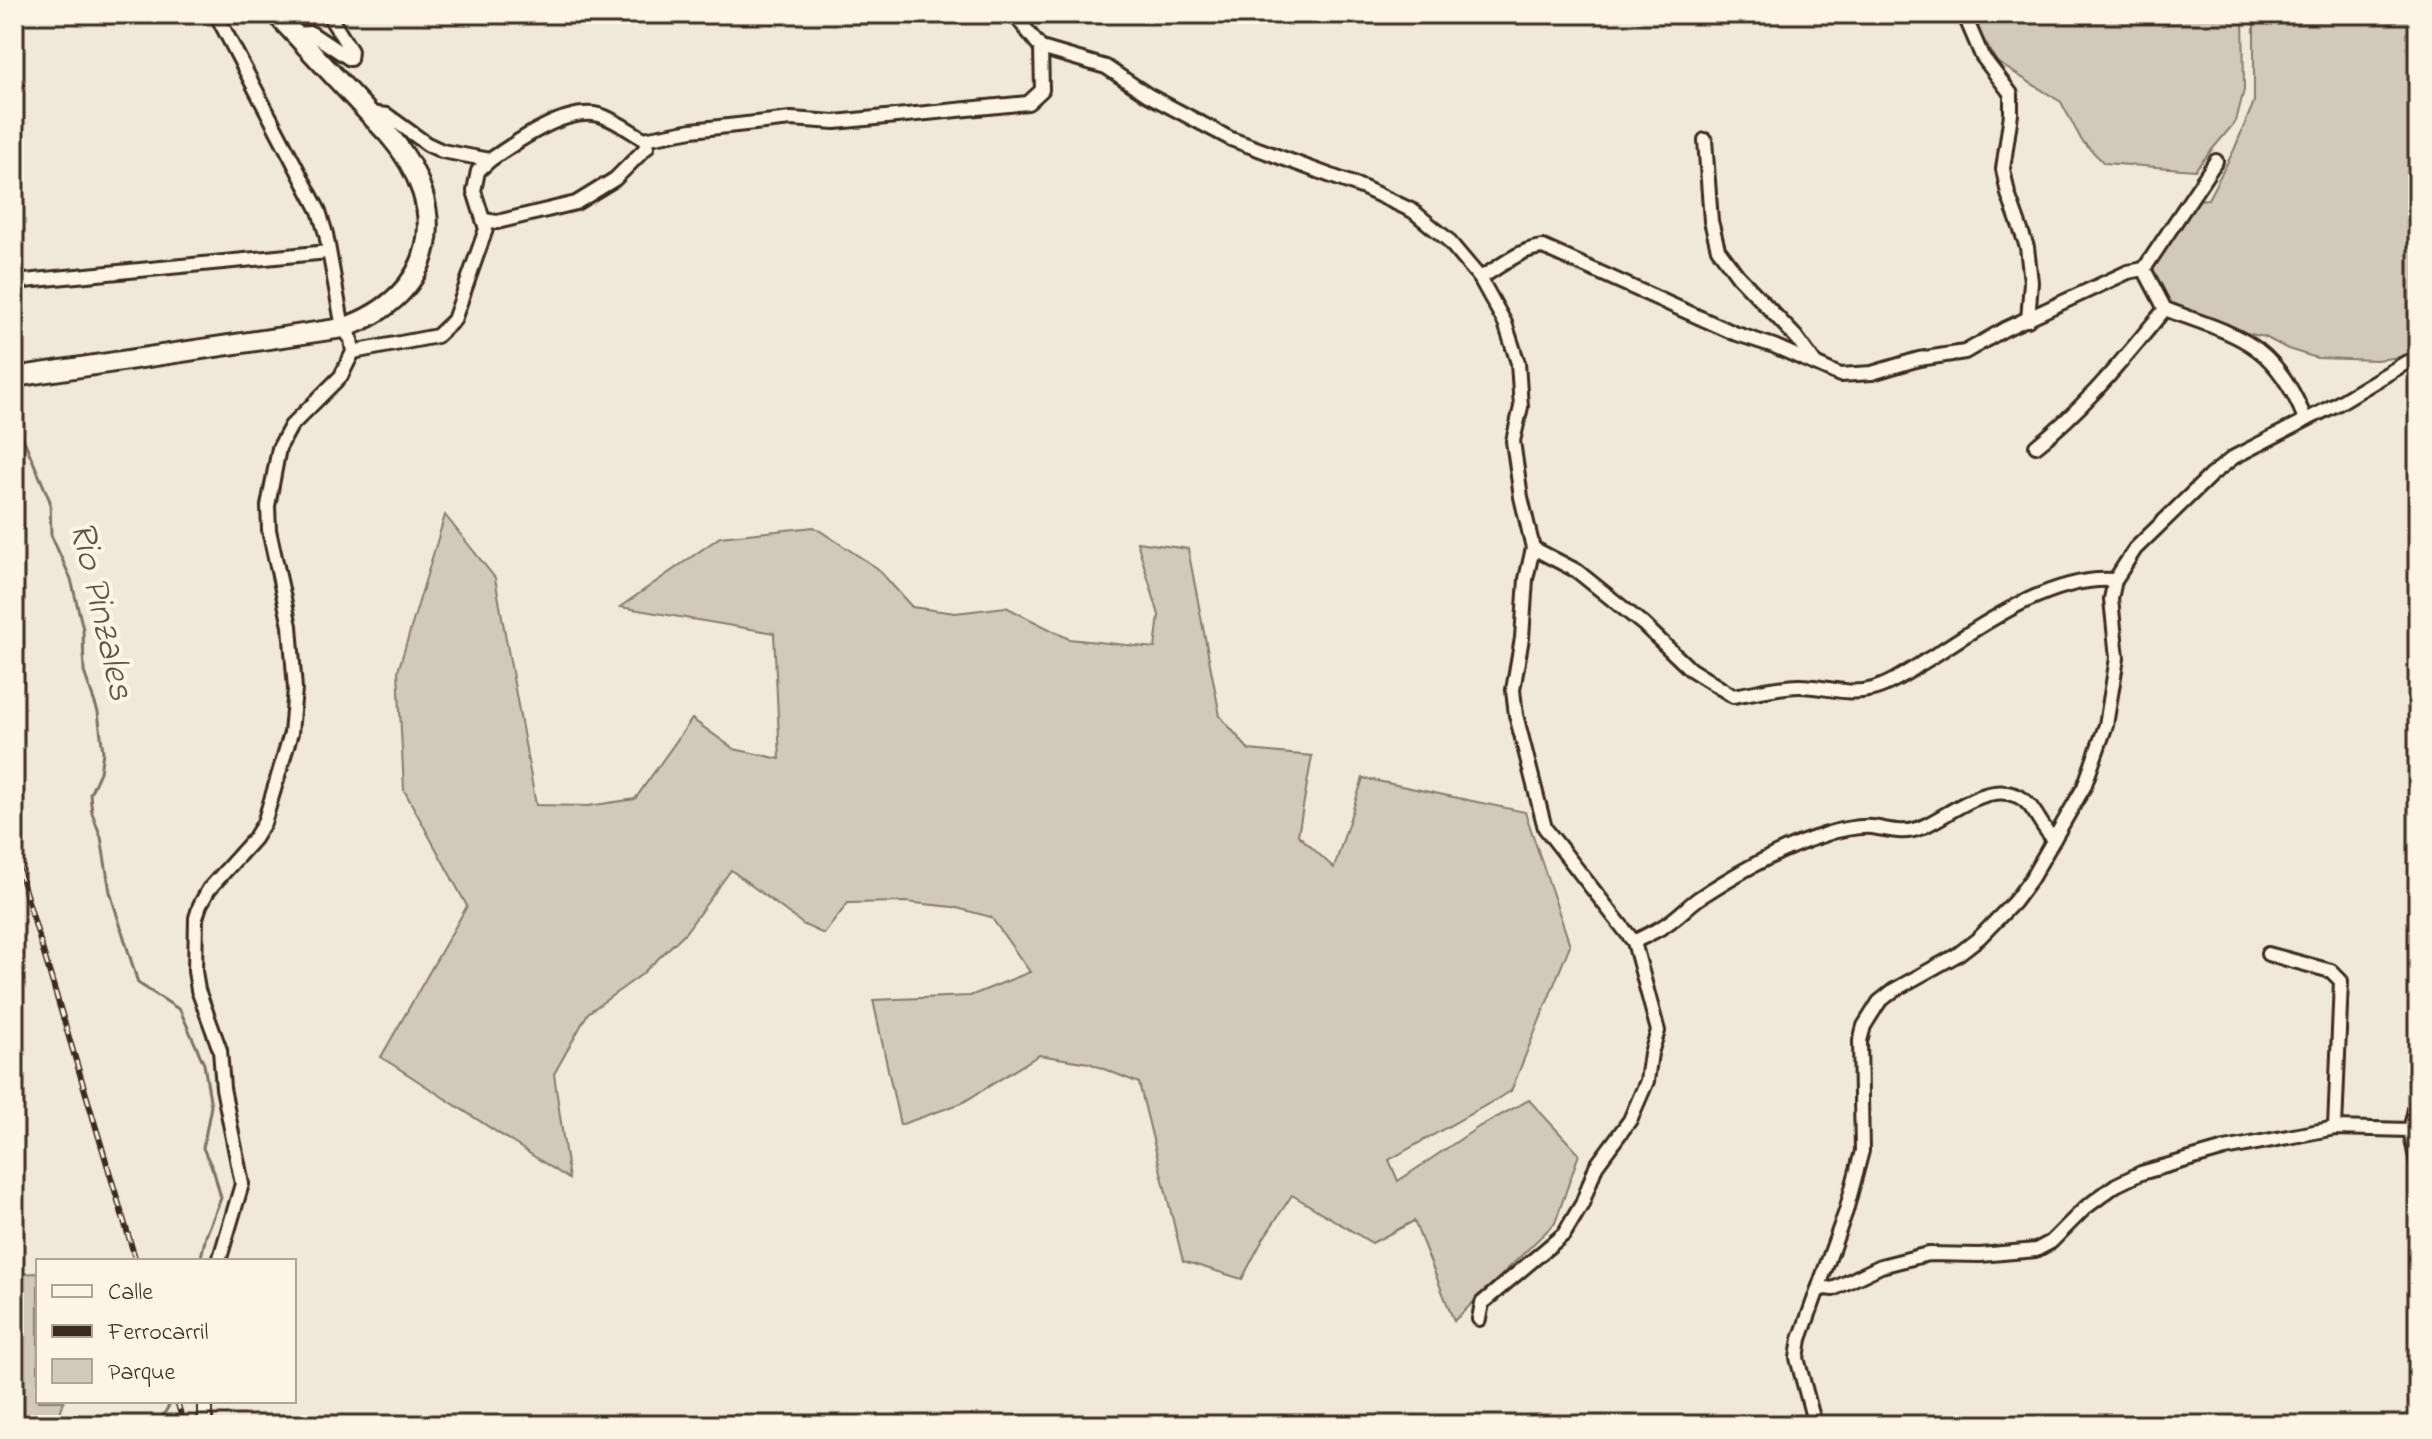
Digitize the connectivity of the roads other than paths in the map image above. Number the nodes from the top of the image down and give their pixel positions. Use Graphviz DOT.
graph roads {
  1 [pos="216,14"];
  2 [pos="276,14"];
  3 [pos="328,14"];
  4 [pos="1014,14"];
  5 [pos="1964,14"];
  6 [pos="293,34"];
  7 [pos="1041,48"];
  8 [pos="369,113"];
  9 [pos="644,139"];
  10 [pos="1705,140"];
  11 [pos="490,160"];
  12 [pos="2216,161"];
  13 [pos="484,220"];
  14 [pos="328,252"];
  15 [pos="2144,269"];
  16 [pos="1480,278"];
  17 [pos="14,282"];
  18 [pos="2165,309"];
  19 [pos="2028,320"];
  20 [pos="343,328"];
  21 [pos="353,352"];
  22 [pos="2418,360"];
  23 [pos="1817,366"];
  24 [pos="19,376"];
  25 [pos="2305,419"];
  26 [pos="2036,446"];
  27 [pos="1533,548"];
  28 [pos="2115,580"];
  29 [pos="2054,839"];
  30 [pos="1634,942"];
  31 [pos="2268,954"];
  32 [pos="2418,1098"];
  33 [pos="2335,1128"];
  34 [pos="2410,1130"];
  35 [pos="2418,1167"];
  36 [pos="2418,1245"];
  37 [pos="220,1259"];
  38 [pos="2418,1283"];
  39 [pos="1817,1291"];
  40 [pos="1479,1319"];
  41 [pos="205,1403"];
  42 [pos="205,1425"];
  43 [pos="1815,1425"];
  1 -- 14 [label="street"];
  2 -- 6 [label="main road"];
  3 -- 6 [label="street"];
  4 -- 7 [label="street"];
  5 -- 19 [label="street"];
  6 -- 8 [label="main road"];
  7 -- 9 [label="street"];
  7 -- 16 [label="street"];
  8 -- 11 [label="street"];
  8 -- 20 [label="main road"];
  9 -- 11 [label="street"];
  9 -- 13 [label="street"];
  10 -- 23 [label="street"];
  11 -- 13 [label="street"];
  12 -- 15 [label="street"];
  13 -- 21 [label="street"];
  14 -- 17 [label="street"];
  14 -- 20 [label="street"];
  15 -- 18 [label="street"];
  15 -- 19 [label="street"];
  16 -- 23 [label="street"];
  16 -- 27 [label="street"];
  18 -- 25 [label="street"];
  18 -- 26 [label="street"];
  19 -- 23 [label="street"];
  20 -- 21 [label="street"];
  20 -- 24 [label="main road"];
  21 -- 37 [label="street"];
  22 -- 25 [label="street"];
  25 -- 28 [label="street"];
  27 -- 28 [label="street"];
  27 -- 30 [label="street"];
  28 -- 29 [label="street"];
  29 -- 30 [label="street"];
  29 -- 39 [label="street"];
  30 -- 40 [label="street"];
  31 -- 33 [label="street"];
  32 -- 34 [label="street"];
  33 -- 34 [label="street"];
  33 -- 39 [label="street"];
  34 -- 35 [label="street"];
  36 -- 38 [label="street"];
  39 -- 43 [label="street"];
  41 -- 42 [label="street"];
}
